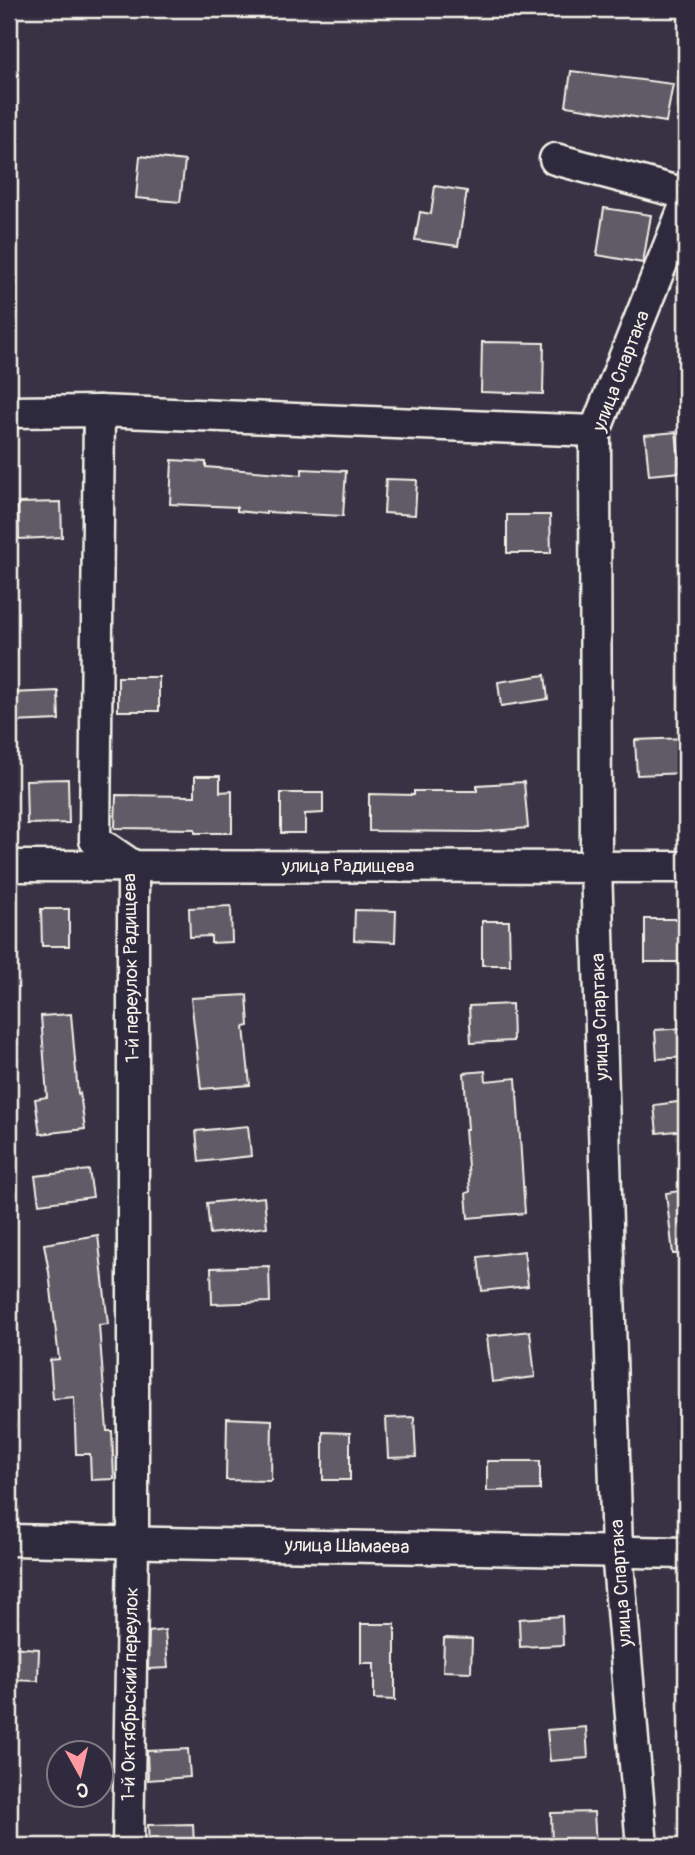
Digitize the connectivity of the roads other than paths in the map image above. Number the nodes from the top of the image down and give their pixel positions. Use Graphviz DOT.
graph roads {
  1 [pos="555,159"];
  2 [pos="686,194"];
  3 [pos="686,203"];
  4 [pos="99,411"];
  5 [pos="9,412"];
  6 [pos="595,431"];
  7 [pos="9,866"];
  8 [pos="132,866"];
  9 [pos="596,866"];
  10 [pos="686,867"];
  11 [pos="9,1540"];
  12 [pos="133,1543"];
  13 [pos="617,1551"];
  14 [pos="686,1553"];
  15 [pos="128,1846"];
  16 [pos="642,1846"];
  1 -- 2 [label="street"];
  3 -- 6 [label="street, улица Спартака"];
  4 -- 5 [label="street"];
  4 -- 6 [label="street"];
  4 -- 8 [label="street, 1-й переулок Радищева"];
  6 -- 9 [label="street, улица Спартака"];
  7 -- 8 [label="street, улица Радищева"];
  8 -- 9 [label="street, улица Радищева"];
  8 -- 12 [label="street, 1-й переулок Радищева"];
  9 -- 10 [label="street, улица Радищева"];
  9 -- 13 [label="street, улица Спартака"];
  11 -- 12 [label="street, улица Шамаева"];
  12 -- 13 [label="street, улица Шамаева"];
  12 -- 15 [label="street, 1-й Октябрьский переулок"];
  13 -- 14 [label="street, улица Шамаева"];
  13 -- 16 [label="street, улица Спартака"];
}
